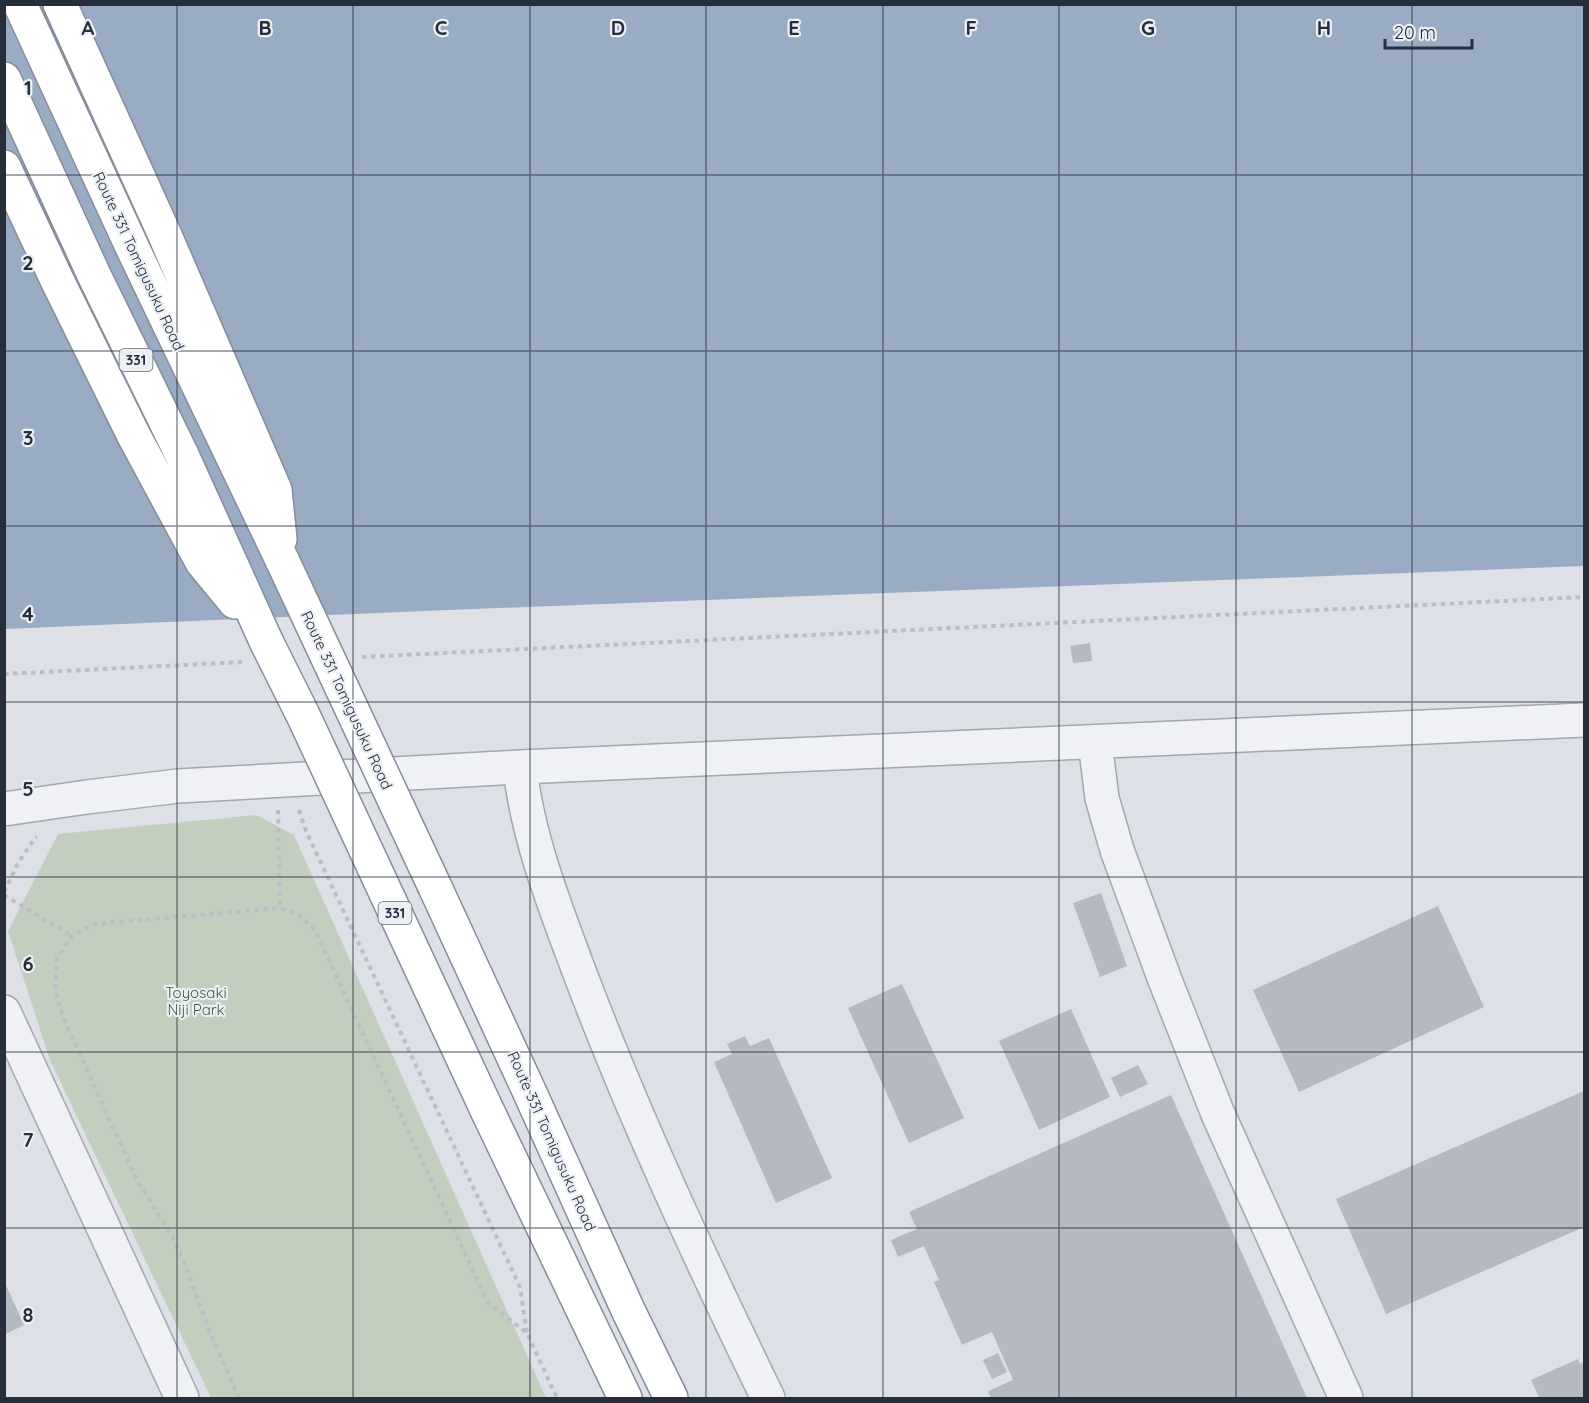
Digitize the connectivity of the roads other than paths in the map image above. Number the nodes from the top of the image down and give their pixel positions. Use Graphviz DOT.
graph roads {
  1 [pos="20,4"];
  2 [pos="60,4"];
  3 [pos="4,80"];
  4 [pos="4,167"];
  5 [pos="283,561"];
  6 [pos="255,652"];
  7 [pos="1584,720"];
  8 [pos="1095,742"];
  9 [pos="520,767"];
  10 [pos="4,809"];
  11 [pos="4,1012"];
  12 [pos="182,1398"];
  13 [pos="625,1398"];
  14 [pos="670,1398"];
  15 [pos="768,1398"];
  16 [pos="1346,1398"];
  1 -- 5 [label="highway, Route 331 Tomigusuku Road"];
  2 -- 5 [label="highway"];
  3 -- 6 [label="highway, 331"];
  4 -- 6 [label="highway"];
  5 -- 14 [label="highway, Route 331 Tomigusuku Road, bridge"];
  6 -- 13 [label="highway, 331, bridge"];
  7 -- 8 [label="street"];
  8 -- 9 [label="street"];
  8 -- 16 [label="street"];
  9 -- 10 [label="street"];
  9 -- 15 [label="street"];
  11 -- 12 [label="street"];
}
